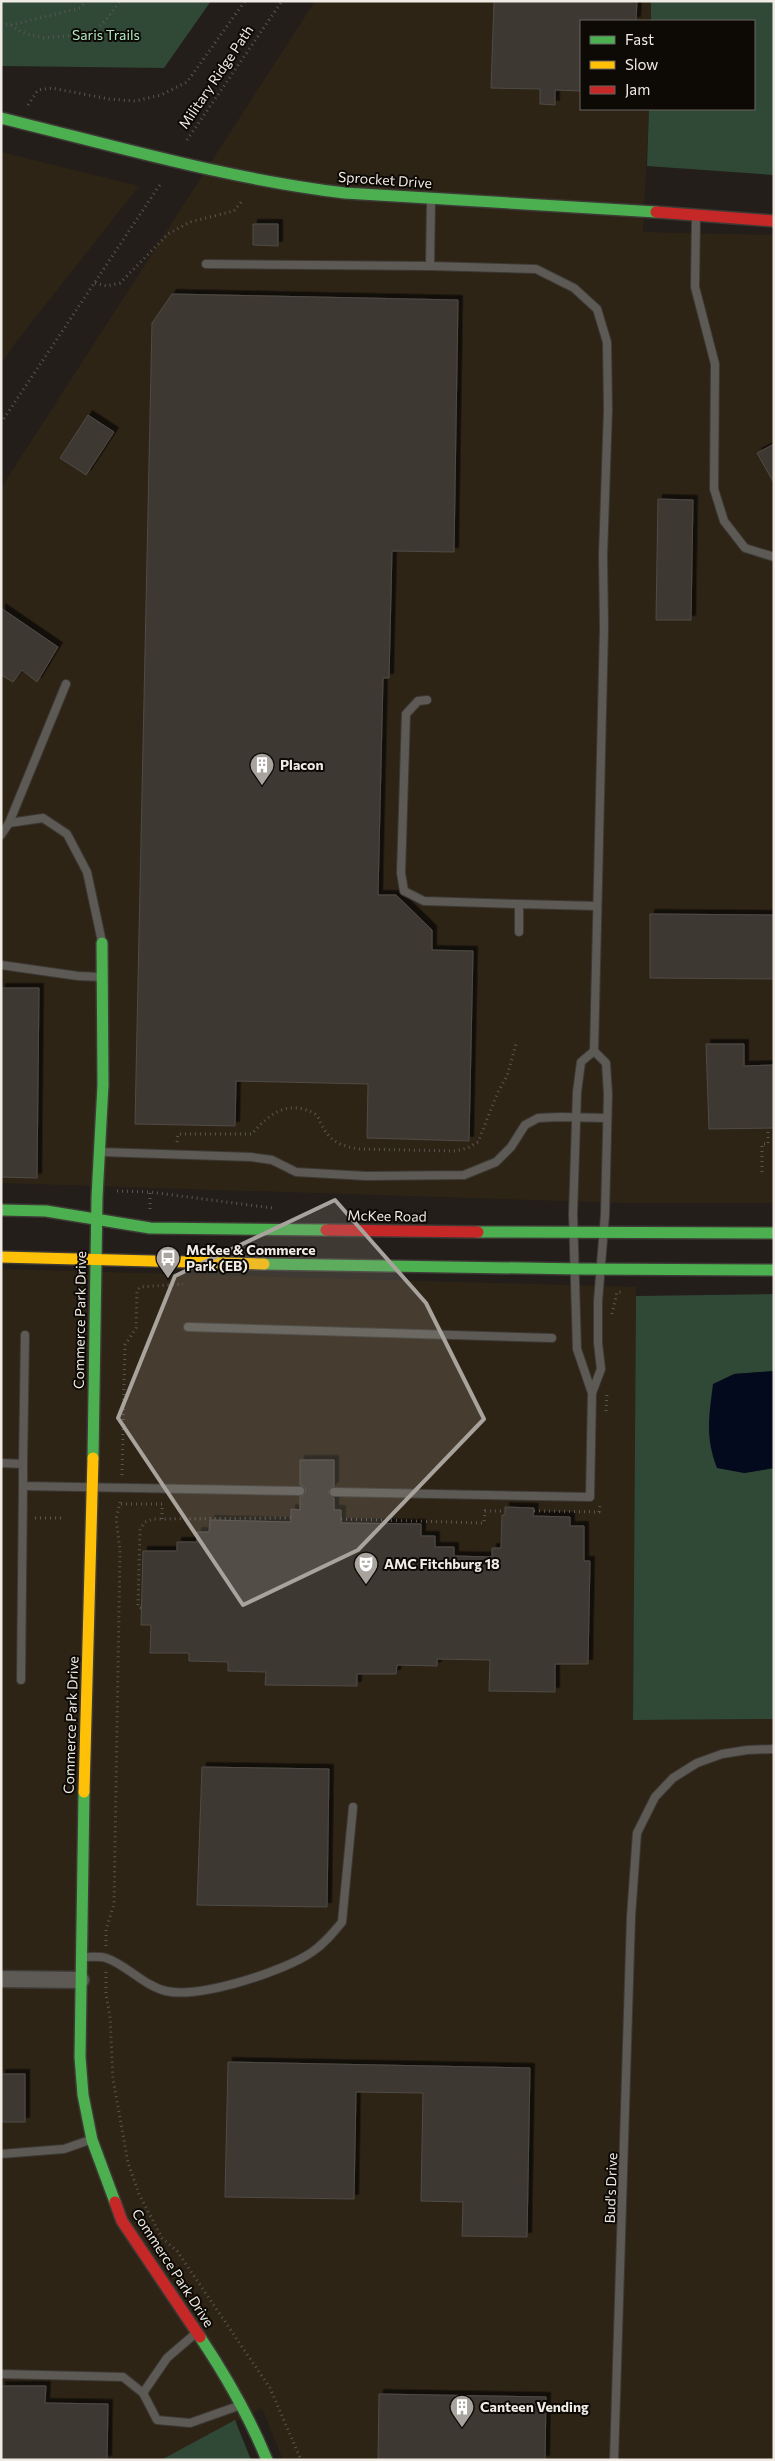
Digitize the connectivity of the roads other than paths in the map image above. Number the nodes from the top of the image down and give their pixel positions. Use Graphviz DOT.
graph roads {
  1 [pos="1,118"];
  2 [pos="431,198"];
  3 [pos="696,217"];
  4 [pos="774,221"];
  5 [pos="206,264"];
  6 [pos="430,266"];
  7 [pos="774,557"];
  8 [pos="66,684"];
  9 [pos="427,700"];
  10 [pos="9,822"];
  11 [pos="1,835"];
  12 [pos="519,904"];
  13 [pos="597,906"];
  14 [pos="519,932"];
  15 [pos="102,943"];
  16 [pos="1,965"];
  17 [pos="101,977"];
  18 [pos="594,1051"];
  19 [pos="576,1117"];
  20 [pos="607,1118"];
  21 [pos="101,1152"];
  22 [pos="1,1210"];
  23 [pos="97,1219"];
  24 [pos="574,1233"];
  25 [pos="603,1233"];
  26 [pos="774,1233"];
  27 [pos="1,1257"];
  28 [pos="96,1260"];
  29 [pos="576,1270"];
  30 [pos="774,1270"];
  31 [pos="600,1271"];
  32 [pos="188,1327"];
  33 [pos="25,1335"];
  34 [pos="552,1338"];
  35 [pos="592,1393"];
  36 [pos="1,1463"];
  37 [pos="23,1464"];
  38 [pos="23,1486"];
  39 [pos="92,1487"];
  40 [pos="300,1492"];
  41 [pos="334,1492"];
  42 [pos="21,1680"];
  43 [pos="774,1749"];
  44 [pos="353,1807"];
  45 [pos="81,1956"];
  46 [pos="1,1979"];
  47 [pos="81,1980"];
  48 [pos="92,2140"];
  49 [pos="1,2154"];
  50 [pos="197,2332"];
  51 [pos="1,2374"];
  52 [pos="142,2393"];
  53 [pos="242,2405"];
  54 [pos="267,2460"];
  55 [pos="614,2460"];
  1 -- 2 [label="street, Sprocket Drive"];
  2 -- 3 [label="street, Sprocket Drive"];
  2 -- 6 [label="lane"];
  3 -- 4 [label="street, Sprocket Drive"];
  3 -- 7 [label="lane"];
  5 -- 6 [label="lane"];
  6 -- 13 [label="lane"];
  8 -- 10 [label="lane"];
  9 -- 12 [label="lane"];
  10 -- 11 [label="lane"];
  10 -- 15 [label="lane"];
  12 -- 13 [label="lane"];
  12 -- 14 [label="lane"];
  13 -- 18 [label="lane"];
  15 -- 17 [label="street, Commerce Park Drive"];
  16 -- 17 [label="lane"];
  17 -- 21 [label="street, Commerce Park Drive"];
  18 -- 19 [label="lane"];
  18 -- 20 [label="lane"];
  19 -- 20 [label="lane"];
  19 -- 21 [label="lane"];
  19 -- 24 [label="lane"];
  20 -- 25 [label="lane"];
  21 -- 23 [label="street, Commerce Park Drive"];
  22 -- 23 [label="street, McKee Road"];
  23 -- 24 [label="street, McKee Road"];
  23 -- 28 [label="street, Commerce Park Drive"];
  24 -- 25 [label="street, McKee Road"];
  24 -- 29 [label="lane"];
  25 -- 26 [label="street, McKee Road"];
  25 -- 31 [label="lane"];
  27 -- 28 [label="street"];
  28 -- 29 [label="street"];
  28 -- 39 [label="street, Commerce Park Drive"];
  29 -- 31 [label="street"];
  29 -- 35 [label="lane"];
  30 -- 31 [label="street"];
  31 -- 35 [label="lane"];
  32 -- 34 [label="lane"];
  33 -- 37 [label="lane"];
  35 -- 41 [label="lane"];
  36 -- 37 [label="lane"];
  37 -- 38 [label="lane"];
  38 -- 39 [label="lane"];
  38 -- 42 [label="lane"];
  39 -- 40 [label="lane"];
  39 -- 45 [label="street, Commerce Park Drive"];
  43 -- 55 [label="lane, Bud's Drive"];
  44 -- 45 [label="lane"];
  45 -- 47 [label="street, Commerce Park Drive"];
  46 -- 47 [label="street"];
  47 -- 48 [label="street, Commerce Park Drive"];
  48 -- 49 [label="lane"];
  48 -- 50 [label="street, Commerce Park Drive"];
  50 -- 52 [label="lane"];
  50 -- 53 [label="street, Commerce Park Drive"];
  51 -- 52 [label="lane"];
  52 -- 53 [label="lane"];
  53 -- 54 [label="street, Commerce Park Drive"];
}
